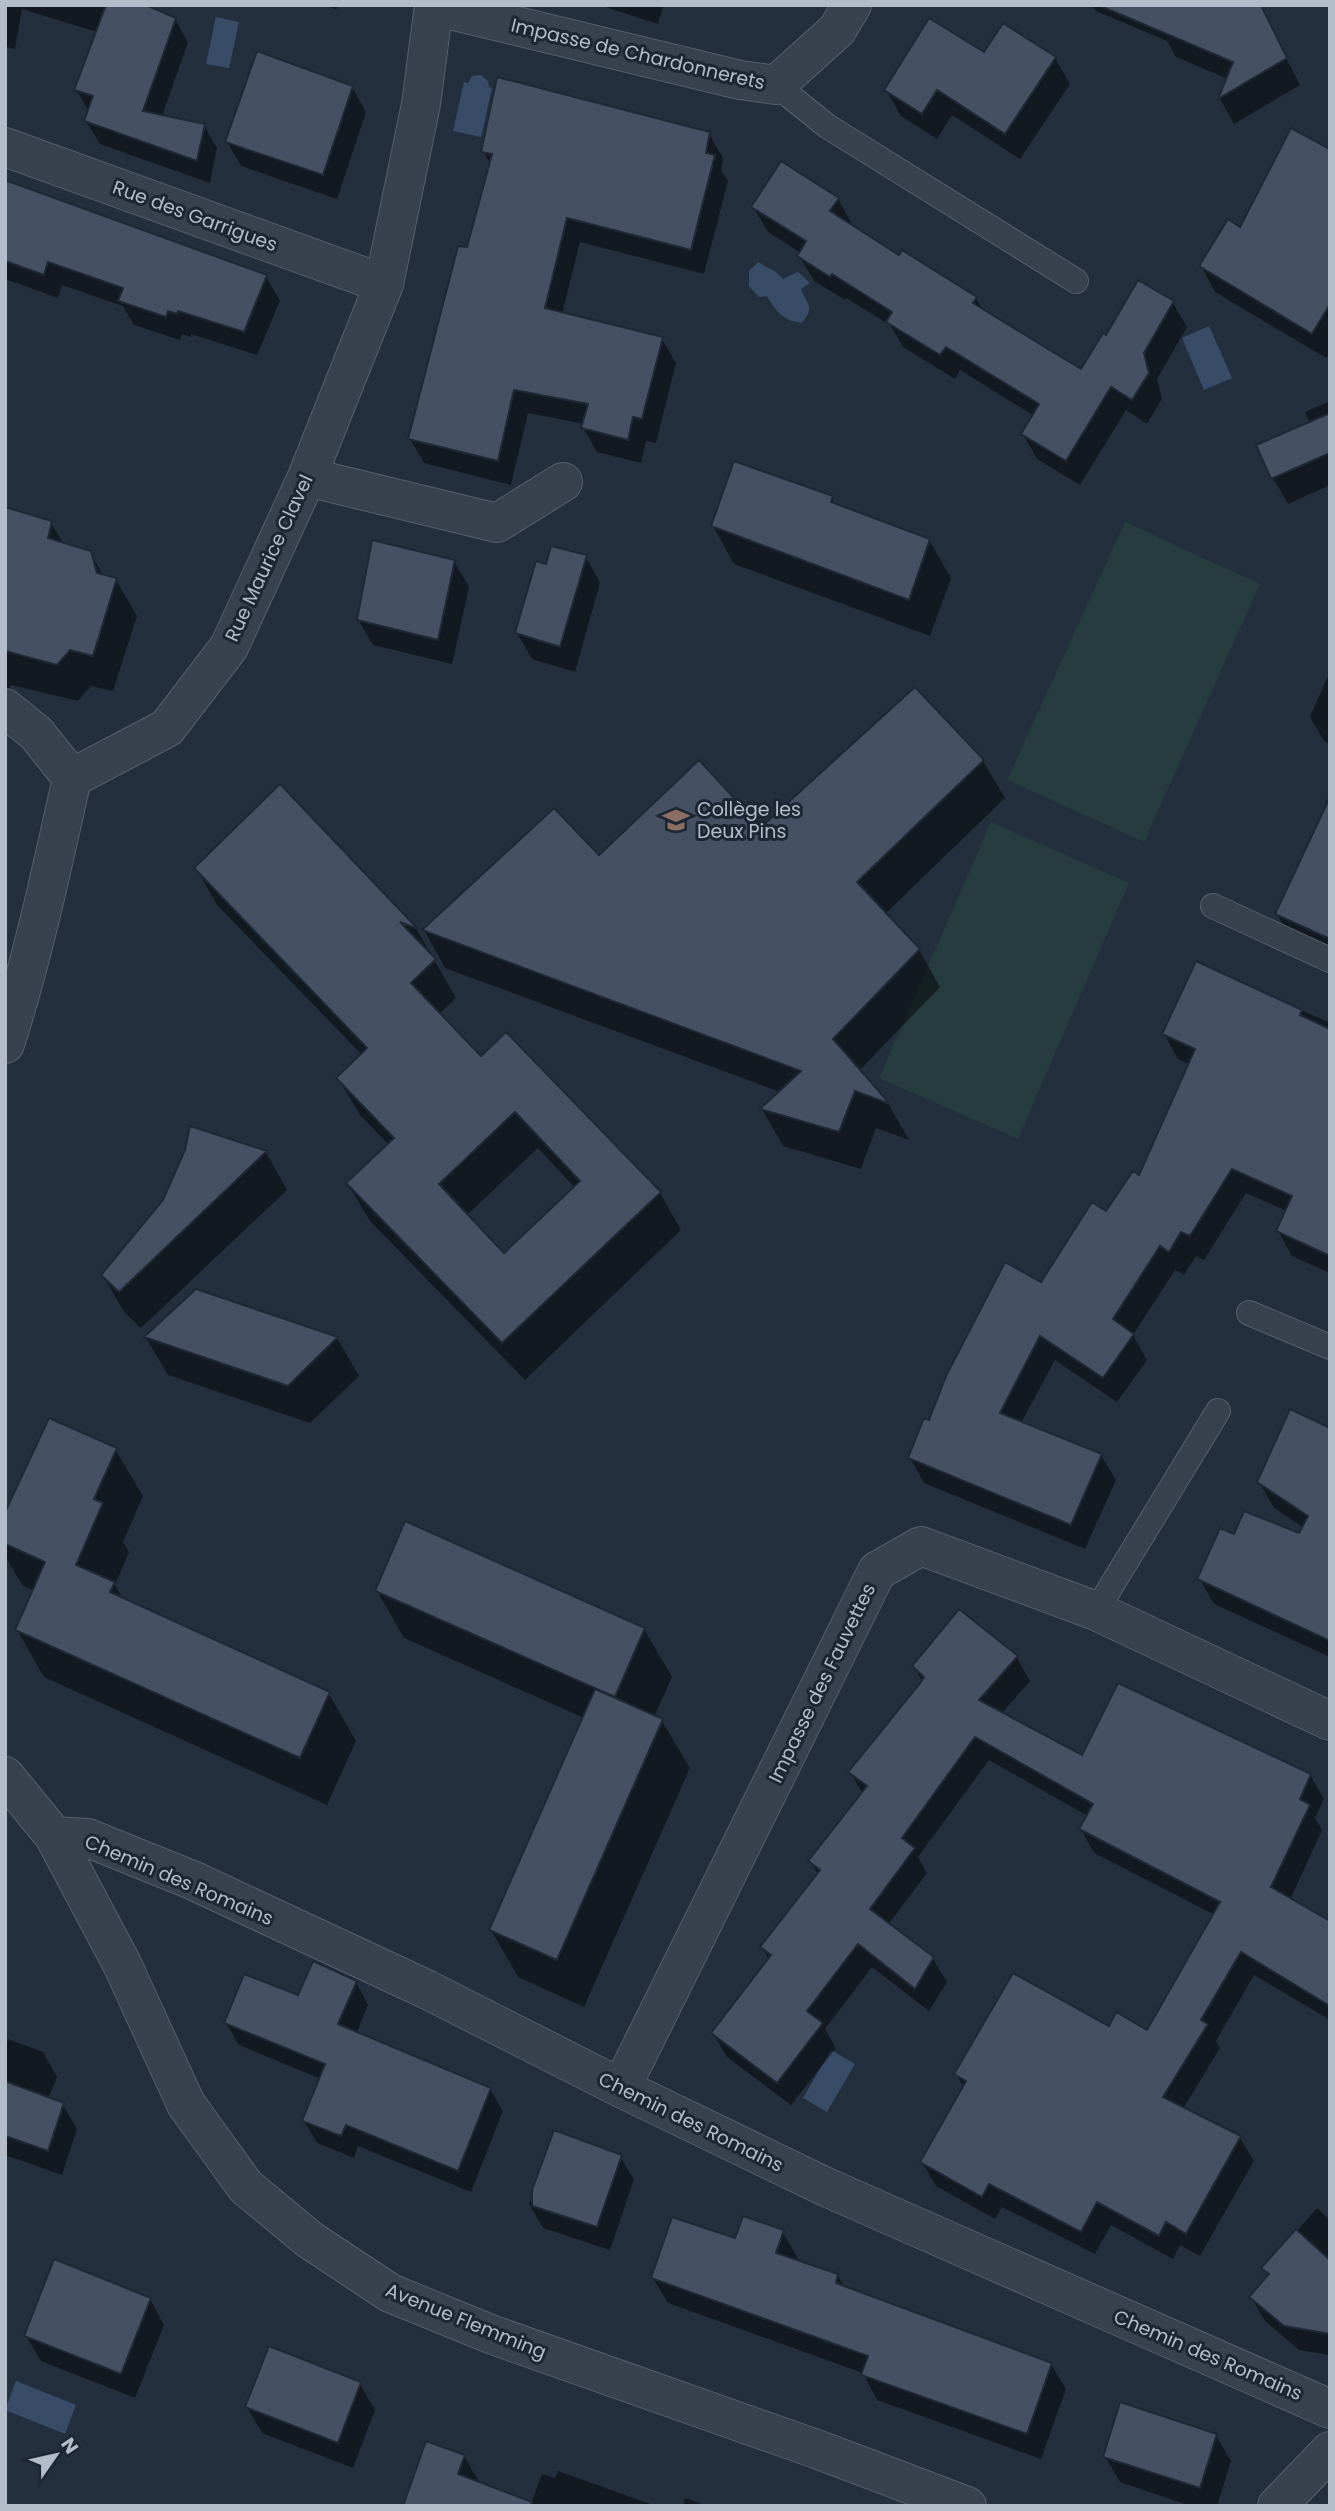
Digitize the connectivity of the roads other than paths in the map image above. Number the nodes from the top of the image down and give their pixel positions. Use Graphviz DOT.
graph roads {
  1 [pos="852,5"];
  2 [pos="434,6"];
  3 [pos="776,85"];
  4 [pos="5,147"];
  5 [pos="1076,281"];
  6 [pos="384,284"];
  7 [pos="307,477"];
  8 [pos="563,482"];
  9 [pos="5,708"];
  10 [pos="72,778"];
  11 [pos="1213,906"];
  12 [pos="1330,960"];
  13 [pos="5,1044"];
  14 [pos="1249,1313"];
  15 [pos="1326,1341"];
  16 [pos="1218,1411"];
  17 [pos="1096,1611"];
  18 [pos="1330,1721"];
  19 [pos="5,1776"];
  20 [pos="54,1836"];
  21 [pos="621,2088"];
  22 [pos="1330,2409"];
  23 [pos="1330,2451"];
  24 [pos="967,2506"];
  25 [pos="1277,2506"];
  1 -- 3 [label="street, Impasse de Chardonnerets"];
  2 -- 3 [label="street, Impasse de Chardonnerets"];
  2 -- 6 [label="street, Rue Maurice Clavel"];
  3 -- 5 [label="lane"];
  4 -- 6 [label="street, Rue des Garrigues"];
  6 -- 7 [label="street, Rue Maurice Clavel"];
  7 -- 8 [label="street"];
  7 -- 10 [label="street, Rue Maurice Clavel"];
  9 -- 10 [label="street"];
  10 -- 13 [label="street"];
  11 -- 12 [label="lane"];
  14 -- 15 [label="lane"];
  16 -- 17 [label="lane"];
  17 -- 18 [label="street, Impasse des Fauvettes"];
  17 -- 21 [label="street, Impasse des Fauvettes"];
  19 -- 20 [label="street, Avenue Flemming"];
  20 -- 21 [label="street, Chemin des Romains"];
  20 -- 24 [label="street, Avenue Flemming"];
  21 -- 22 [label="street, Chemin des Romains"];
  23 -- 25 [label="street"];
}
